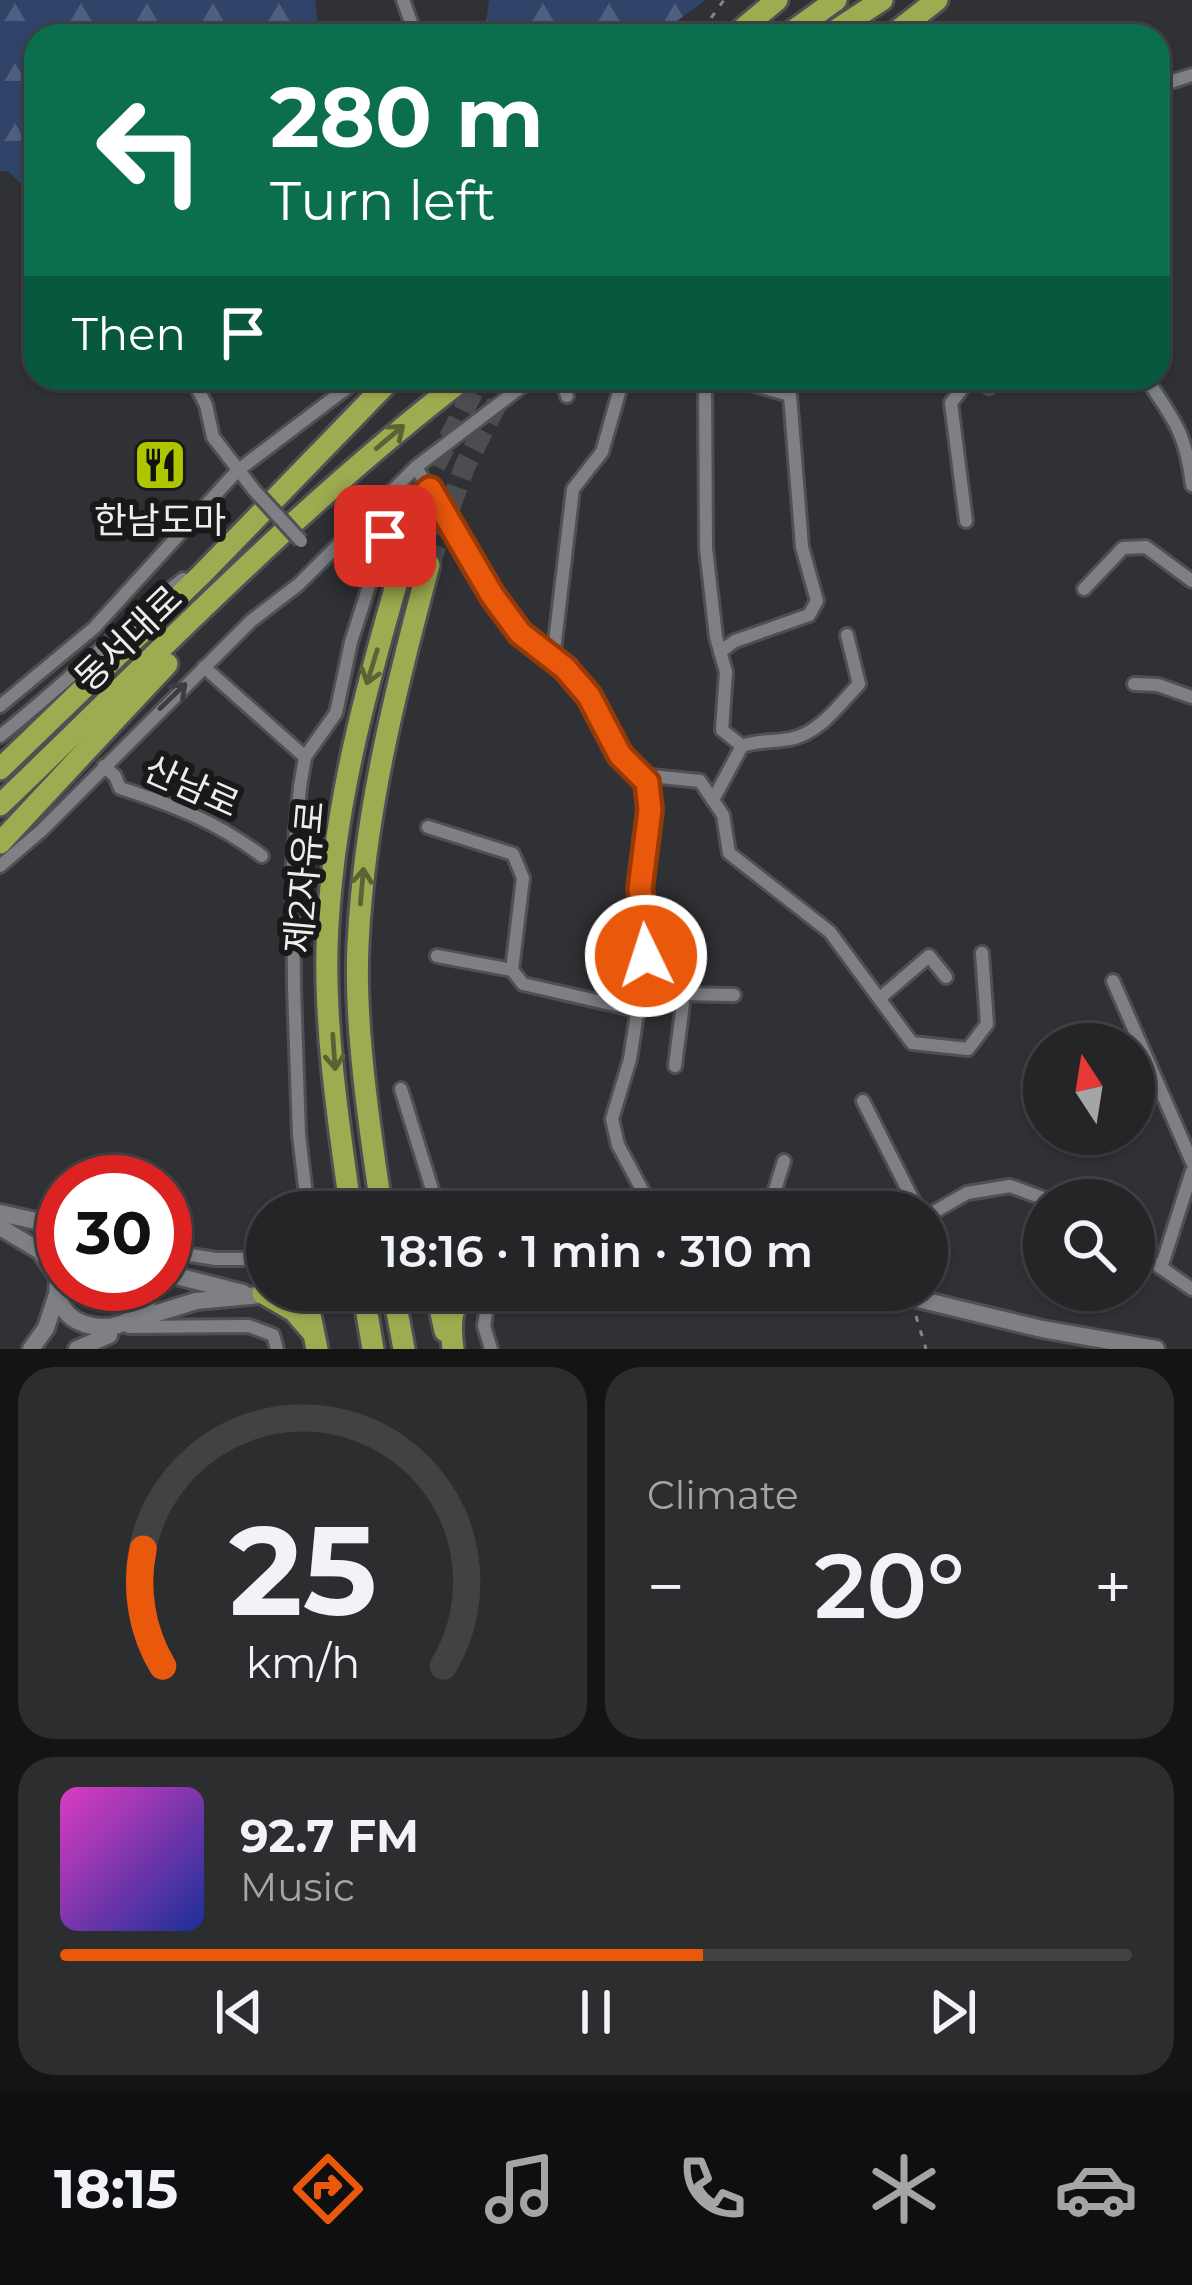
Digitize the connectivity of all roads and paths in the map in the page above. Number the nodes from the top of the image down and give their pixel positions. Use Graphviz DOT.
graph roads {
  1 [pos="777,0"];
  2 [pos="836,0"];
  3 [pos="882,0"];
  4 [pos="937,0"];
  5 [pos="748,24"];
  6 [pos="803,24"];
  7 [pos="845,24"];
  8 [pos="906,24"];
  9 [pos="199,390"];
  10 [pos="344,390"];
  11 [pos="380,390"];
  12 [pos="450,390"];
  13 [pos="517,390"];
  14 [pos="565,390"];
  15 [pos="620,390"];
  16 [pos="705,390"];
  17 [pos="772,390"];
  18 [pos="961,390"];
  19 [pos="1156,390"];
  20 [pos="567,396"];
  21 [pos="416,467"];
  22 [pos="237,471"];
  23 [pos="1192,485"];
  24 [pos="430,489"];
  25 [pos="966,521"];
  26 [pos="241,534"];
  27 [pos="274,543"];
  28 [pos="405,554"];
  29 [pos="318,564"];
  30 [pos="429,565"];
  31 [pos="1192,581"];
  32 [pos="1084,589"];
  33 [pos="847,635"];
  34 [pos="720,652"];
  35 [pos="553,659"];
  36 [pos="204,667"];
  37 [pos="1134,684"];
  38 [pos="1192,697"];
  39 [pos="0,706"];
  40 [pos="0,736"];
  41 [pos="742,746"];
  42 [pos="305,757"];
  43 [pos="104,766"];
  44 [pos="0,769"];
  45 [pos="640,775"];
  46 [pos="713,800"];
  47 [pos="0,806"];
  48 [pos="428,827"];
  49 [pos="0,844"];
  50 [pos="262,856"];
  51 [pos="0,866"];
  52 [pos="982,952"];
  53 [pos="437,956"];
  54 [pos="512,970"];
  55 [pos="643,973"];
  56 [pos="946,976"];
  57 [pos="1113,981"];
  58 [pos="679,994"];
  59 [pos="734,995"];
  60 [pos="880,998"];
  61 [pos="637,1010"];
  62 [pos="675,1066"];
  63 [pos="401,1089"];
  64 [pos="863,1101"];
  65 [pos="784,1161"];
  66 [pos="1192,1167"];
  67 [pos="306,1191"];
  68 [pos="348,1191"];
  69 [pos="379,1191"];
  70 [pos="433,1191"];
  71 [pos="643,1191"];
  72 [pos="775,1191"];
  73 [pos="911,1191"];
  74 [pos="1023,1191"];
  75 [pos="948,1202"];
  76 [pos="0,1215"];
  77 [pos="36,1222"];
  78 [pos="36,1247"];
  79 [pos="192,1255"];
  80 [pos="246,1259"];
  81 [pos="1155,1264"];
  82 [pos="1161,1268"];
  83 [pos="192,1279"];
  84 [pos="1192,1289"];
  85 [pos="246,1292"];
  86 [pos="246,1295"];
  87 [pos="948,1307"];
  88 [pos="50,1311"];
  89 [pos="64,1311"];
  90 [pos="143,1311"];
  91 [pos="294,1311"];
  92 [pos="311,1311"];
  93 [pos="366,1311"];
  94 [pos="397,1311"];
  95 [pos="441,1311"];
  96 [pos="452,1311"];
  97 [pos="486,1311"];
  98 [pos="914,1311"];
  99 [pos="134,1323"];
  100 [pos="111,1334"];
  101 [pos="315,1341"];
  102 [pos="32,1349"];
  103 [pos="77,1349"];
  104 [pos="277,1349"];
  105 [pos="374,1349"];
  106 [pos="404,1349"];
  107 [pos="451,1349"];
  108 [pos="491,1349"];
  109 [pos="926,1349"];
  110 [pos="1156,1349"];
  1 -- 5 [label="highway"];
  2 -- 6 [label="highway"];
  3 -- 7 [label="highway"];
  4 -- 8 [label="highway"];
  9 -- 22 [label="street"];
  10 -- 22 [label="street"];
  11 -- 26 [label="highway, 동서대로"];
  27 -- 12 [label="highway, 동서대로, one-way"];
  13 -- 21 [label="street"];
  14 -- 20 [label="street"];
  15 -- 35 [label="street"];
  16 -- 34 [label="street"];
  17 -- 34 [label="street"];
  18 -- 25 [label="street"];
  19 -- 23 [label="street"];
  21 -- 24 [label="street"];
  21 -- 29 [label="street"];
  22 -- 29 [label="street, bridge"];
  22 -- 39 [label="street"];
  24 -- 35 [label="street"];
  24 -- 42 [label="street"];
  26 -- 40 [label="street"];
  26 -- 44 [label="highway, 동서대로"];
  27 -- 47 [label="highway, 동서대로"];
  27 -- 49 [label="highway"];
  28 -- 68 [label="highway, 제2자유로, one-way"];
  29 -- 36 [label="street"];
  69 -- 30 [label="highway, 제2자유로, one-way"];
  31 -- 32 [label="street"];
  33 -- 41 [label="street"];
  34 -- 41 [label="street"];
  35 -- 45 [label="street"];
  36 -- 42 [label="street"];
  43 -- 36 [label="street, one-way"];
  37 -- 38 [label="street"];
  41 -- 46 [label="street"];
  42 -- 67 [label="street"];
  43 -- 50 [label="street, 산남로"];
  43 -- 51 [label="street"];
  45 -- 46 [label="street"];
  45 -- 55 [label="street"];
  46 -- 60 [label="street"];
  48 -- 54 [label="street"];
  52 -- 60 [label="street"];
  53 -- 54 [label="street"];
  54 -- 61 [label="street"];
  55 -- 58 [label="street"];
  55 -- 61 [label="street"];
  56 -- 60 [label="street"];
  57 -- 66 [label="street"];
  58 -- 59 [label="street"];
  58 -- 62 [label="street"];
  61 -- 71 [label="street"];
  63 -- 70 [label="street"];
  64 -- 73 [label="street"];
  65 -- 72 [label="street"];
  66 -- 82 [label="street"];
  74 -- 75 [label="street"];
  76 -- 77 [label="street"];
  76 -- 78 [label="street"];
  79 -- 80 [label="street"];
  81 -- 82 [label="street"];
  82 -- 84 [label="street"];
  83 -- 85 [label="street"];
  86 -- 99 [label="street"];
  87 -- 110 [label="street"];
  88 -- 102 [label="street"];
  89 -- 100 [label="street"];
  90 -- 99 [label="street"];
  91 -- 101 [label="highway"];
  92 -- 101 [label="highway"];
  93 -- 105 [label="highway"];
  94 -- 106 [label="highway"];
  95 -- 107 [label="highway"];
  96 -- 107 [label="highway"];
  97 -- 108 [label="street"];
  98 -- 109 [label="path"];
  99 -- 100 [label="street"];
  99 -- 104 [label="street"];
  100 -- 103 [label="street"];
}
